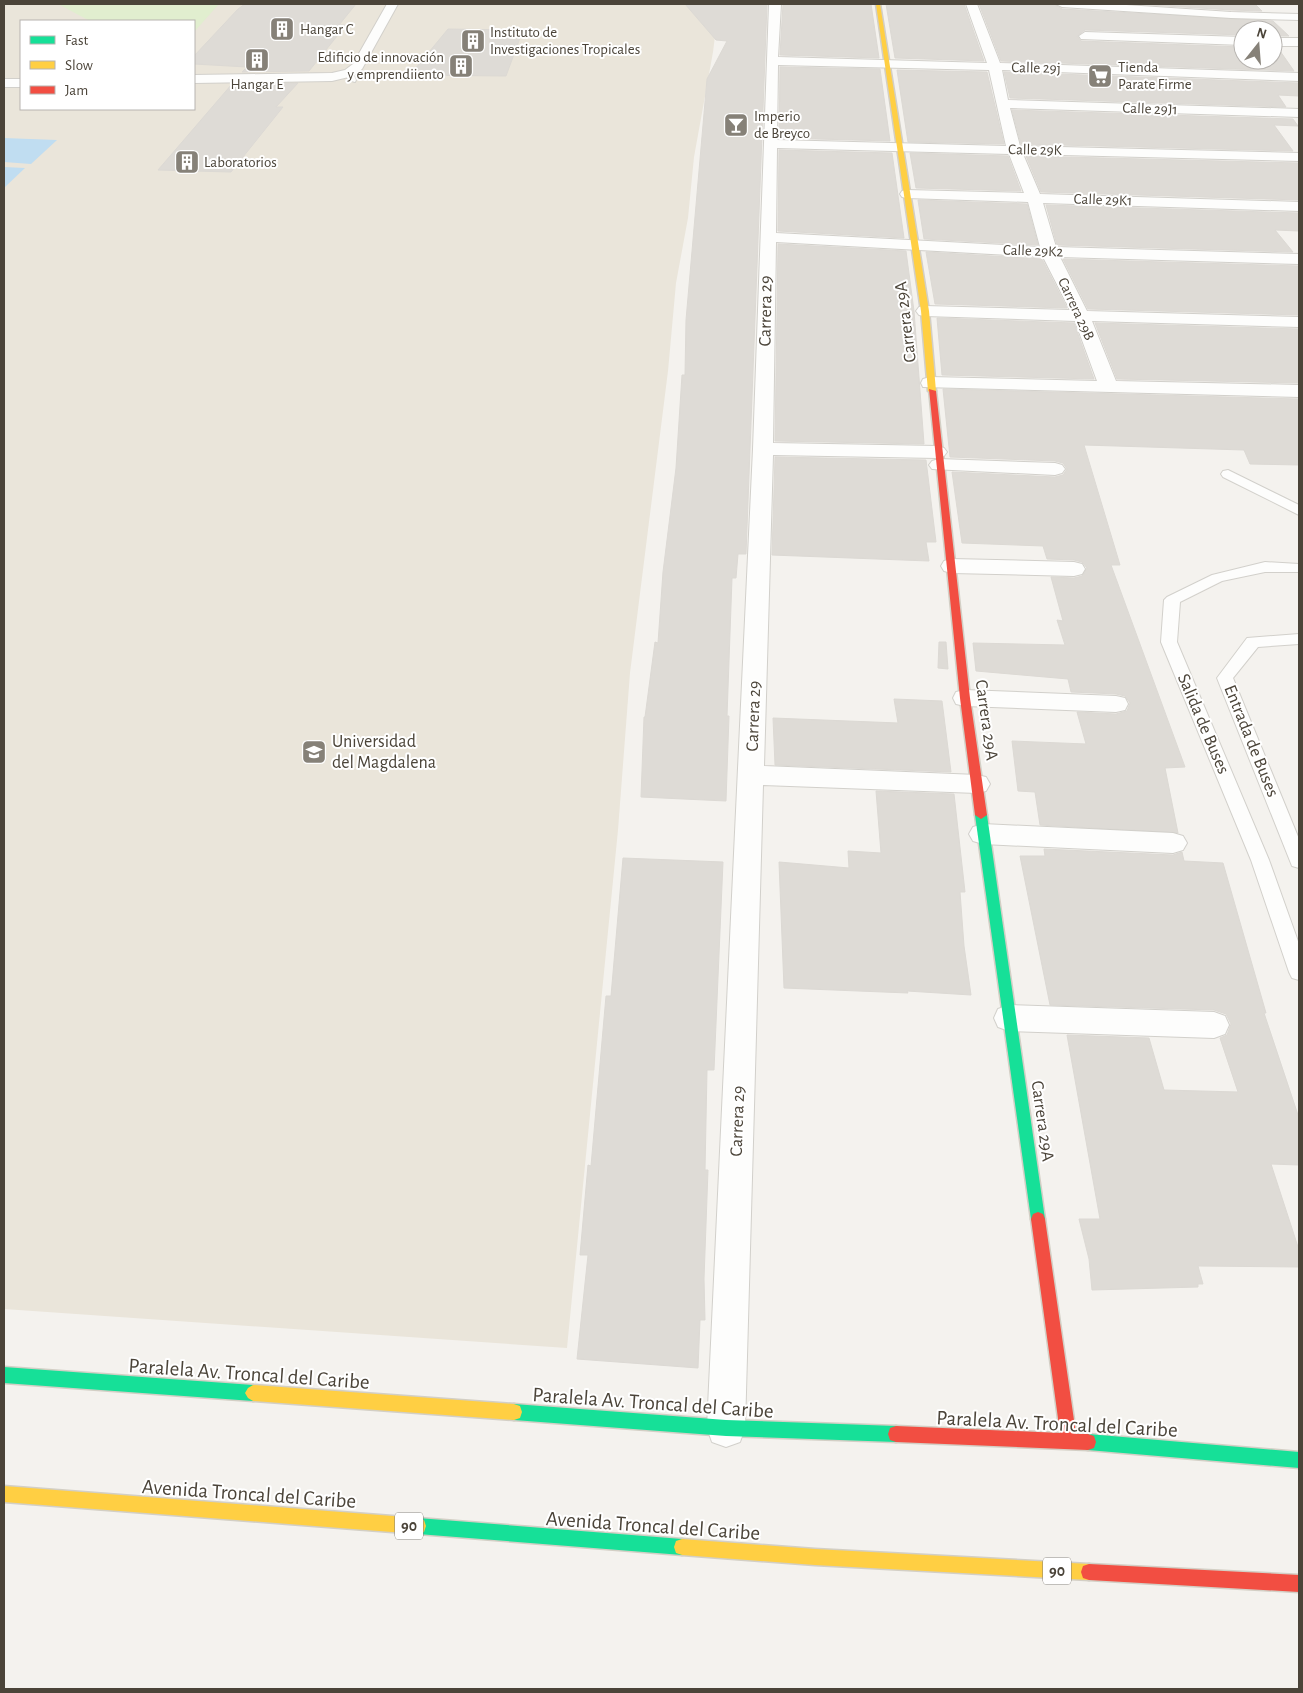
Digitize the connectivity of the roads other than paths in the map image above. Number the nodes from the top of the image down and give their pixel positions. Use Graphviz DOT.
graph roads {
  1 [pos="392,4"];
  2 [pos="775,4"];
  3 [pos="878,4"];
  4 [pos="972,4"];
  5 [pos="1062,4"];
  6 [pos="1077,6"];
  7 [pos="1231,15"];
  8 [pos="1299,17"];
  9 [pos="1234,20"];
  10 [pos="1233,41"];
  11 [pos="1283,42"];
  12 [pos="1299,42"];
  13 [pos="1088,44"];
  14 [pos="772,61"];
  15 [pos="886,64"];
  16 [pos="995,67"];
  17 [pos="1098,69"];
  18 [pos="1265,70"];
  19 [pos="1275,76"];
  20 [pos="1299,77"];
  21 [pos="195,79"];
  22 [pos="4,83"];
  23 [pos="20,83"];
  24 [pos="1284,89"];
  25 [pos="1002,104"];
  26 [pos="1298,108"];
  27 [pos="770,144"];
  28 [pos="900,147"];
  29 [pos="1014,150"];
  30 [pos="1299,157"];
  31 [pos="907,194"];
  32 [pos="1034,198"];
  33 [pos="1299,206"];
  34 [pos="768,237"];
  35 [pos="914,246"];
  36 [pos="1049,252"];
  37 [pos="1299,259"];
  38 [pos="925,311"];
  39 [pos="1082,317"];
  40 [pos="1299,322"];
  41 [pos="930,383"];
  42 [pos="1109,387"];
  43 [pos="1299,392"];
  44 [pos="764,449"];
  45 [pos="938,458"];
  46 [pos="1055,469"];
  47 [pos="1228,474"];
  48 [pos="1299,511"];
  49 [pos="952,566"];
  50 [pos="1299,568"];
  51 [pos="1074,569"];
  52 [pos="1299,639"];
  53 [pos="964,698"];
  54 [pos="1116,704"];
  55 [pos="752,775"];
  56 [pos="977,784"];
  57 [pos="983,834"];
  58 [pos="1173,843"];
  59 [pos="1299,861"];
  60 [pos="1299,972"];
  61 [pos="1009,1018"];
  62 [pos="1214,1025"];
  63 [pos="4,1374"];
  64 [pos="726,1428"];
  65 [pos="1069,1440"];
  66 [pos="1299,1460"];
  67 [pos="4,1494"];
  68 [pos="1299,1584"];
  1 -- 21 [label="street"];
  2 -- 14 [label="street, Carrera 29"];
  3 -- 15 [label="main road, Carrera 29A"];
  4 -- 16 [label="street, Carrera 29B"];
  5 -- 6 [label="street"];
  6 -- 7 [label="street"];
  6 -- 13 [label="street"];
  7 -- 8 [label="street"];
  7 -- 9 [label="street"];
  10 -- 13 [label="street"];
  11 -- 12 [label="street"];
  13 -- 17 [label="street"];
  14 -- 15 [label="street, Calle 29j"];
  14 -- 27 [label="street, Carrera 29"];
  15 -- 16 [label="street, Calle 29j"];
  15 -- 28 [label="main road, Carrera 29A"];
  16 -- 17 [label="street, Calle 29j"];
  16 -- 25 [label="street, Carrera 29B"];
  17 -- 19 [label="street, Calle 29j"];
  18 -- 19 [label="street"];
  19 -- 20 [label="street, Calle 29j"];
  19 -- 24 [label="street"];
  22 -- 23 [label="street"];
  25 -- 26 [label="street, Calle 29J1"];
  25 -- 29 [label="street, Carrera 29B"];
  27 -- 28 [label="street, Calle 29K"];
  27 -- 34 [label="street, Carrera 29"];
  28 -- 29 [label="street, Calle 29K"];
  28 -- 31 [label="main road, Carrera 29A"];
  29 -- 30 [label="street, Calle 29K"];
  29 -- 32 [label="street, Carrera 29B"];
  31 -- 32 [label="street, Calle 29K1"];
  31 -- 35 [label="main road, Carrera 29A"];
  32 -- 33 [label="street, Calle 29K1"];
  32 -- 36 [label="street, Carrera 29B"];
  34 -- 35 [label="street, Calle 29K2"];
  34 -- 44 [label="street, Carrera 29"];
  35 -- 36 [label="street, Calle 29K2"];
  35 -- 38 [label="main road, Carrera 29A"];
  36 -- 37 [label="street, Calle 29K2"];
  36 -- 39 [label="street, Carrera 29B"];
  38 -- 39 [label="street"];
  38 -- 41 [label="main road, Carrera 29A"];
  39 -- 40 [label="street"];
  39 -- 42 [label="street, Carrera 29B"];
  41 -- 42 [label="street"];
  41 -- 45 [label="main road, Carrera 29A"];
  42 -- 43 [label="street"];
  44 -- 45 [label="street"];
  44 -- 55 [label="street, Carrera 29"];
  45 -- 46 [label="street"];
  45 -- 49 [label="main road, Carrera 29A"];
  47 -- 48 [label="lane"];
  49 -- 51 [label="street"];
  49 -- 53 [label="main road, Carrera 29A"];
  50 -- 60 [label="lane, Salida de Buses"];
  52 -- 59 [label="lane, Entrada de Buses"];
  53 -- 54 [label="street"];
  53 -- 56 [label="main road, Carrera 29A"];
  55 -- 56 [label="street"];
  55 -- 64 [label="street, Carrera 29"];
  56 -- 57 [label="main road, Carrera 29A"];
  57 -- 58 [label="street"];
  57 -- 61 [label="main road, Carrera 29A"];
  61 -- 62 [label="street"];
  61 -- 65 [label="main road, Carrera 29A"];
  63 -- 64 [label="main road, Paralela Av. Troncal del Caribe"];
  64 -- 65 [label="main road, Paralela Av. Troncal del Caribe"];
  65 -- 66 [label="main road, Paralela Av. Troncal del Caribe"];
  67 -- 68 [label="main road, Avenida Troncal del Caribe / 90"];
}
